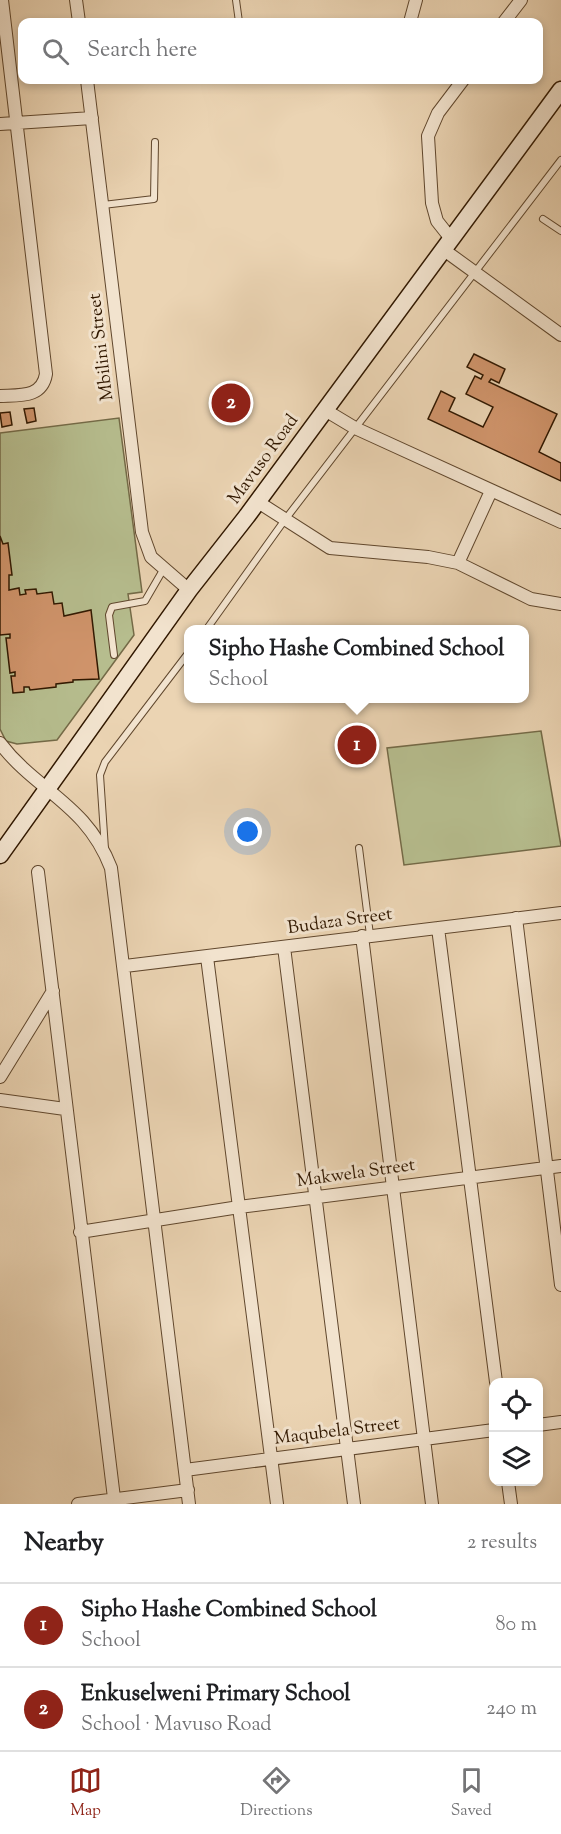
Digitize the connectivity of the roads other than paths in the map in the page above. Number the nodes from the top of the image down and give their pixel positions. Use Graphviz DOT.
graph roads {
  1 [pos="2,0"];
  2 [pos="76,0"];
  3 [pos="236,0"];
  4 [pos="416,0"];
  5 [pos="521,0"];
  6 [pos="79,18"];
  7 [pos="238,18"];
  8 [pos="411,18"];
  9 [pos="507,18"];
  10 [pos="88,84"];
  11 [pos="456,84"];
  12 [pos="561,90"];
  13 [pos="92,118"];
  14 [pos="17,122"];
  15 [pos="0,124"];
  16 [pos="155,142"];
  17 [pos="561,160"];
  18 [pos="103,205"];
  19 [pos="543,219"];
  20 [pos="561,231"];
  21 [pos="448,245"];
  22 [pos="476,273"];
  23 [pos="561,335"];
  24 [pos="0,396"];
  25 [pos="325,410"];
  26 [pos="355,428"];
  27 [pos="491,491"];
  28 [pos="258,502"];
  29 [pos="284,521"];
  30 [pos="561,522"];
  31 [pos="458,563"];
  32 [pos="163,570"];
  33 [pos="189,590"];
  34 [pos="561,604"];
  35 [pos="210,625"];
  36 [pos="114,655"];
  37 [pos="184,659"];
  38 [pos="0,743"];
  39 [pos="47,787"];
  40 [pos="359,848"];
  41 [pos="105,852"];
  42 [pos="0,855"];
  43 [pos="38,872"];
  44 [pos="561,913"];
  45 [pos="516,918"];
  46 [pos="438,928"];
  47 [pos="366,936"];
  48 [pos="284,947"];
  49 [pos="207,957"];
  50 [pos="125,966"];
  51 [pos="53,991"];
  52 [pos="0,1077"];
  53 [pos="0,1100"];
  54 [pos="65,1109"];
  55 [pos="561,1166"];
  56 [pos="546,1168"];
  57 [pos="470,1176"];
  58 [pos="393,1186"];
  59 [pos="316,1198"];
  60 [pos="239,1207"];
  61 [pos="156,1220"];
  62 [pos="80,1232"];
  63 [pos="561,1285"];
  64 [pos="495,1378"];
  65 [pos="561,1422"];
  66 [pos="543,1424"];
  67 [pos="489,1432"];
  68 [pos="424,1439"];
  69 [pos="346,1448"];
  70 [pos="272,1459"];
  71 [pos="185,1470"];
  72 [pos="509,1486"];
  73 [pos="188,1490"];
  74 [pos="109,1500"];
  75 [pos="78,1504"];
  76 [pos="189,1504"];
  77 [pos="277,1504"];
  78 [pos="354,1504"];
  79 [pos="432,1504"];
  80 [pos="511,1504"];
  1 -- 14 [label="street"];
  2 -- 6 [label="street"];
  3 -- 7 [label="lane"];
  4 -- 8 [label="street"];
  5 -- 9 [label="street"];
  10 -- 13 [label="street, Mbilini Street"];
  11 -- 21 [label="street"];
  12 -- 21 [label="street, Mavuso Road"];
  13 -- 14 [label="street"];
  13 -- 18 [label="street, Mbilini Street"];
  14 -- 15 [label="street"];
  14 -- 24 [label="street"];
  16 -- 18 [label="lane"];
  17 -- 22 [label="lane"];
  18 -- 32 [label="street, Mbilini Street"];
  19 -- 20 [label="lane"];
  21 -- 22 [label="street"];
  21 -- 25 [label="street, Mavuso Road"];
  22 -- 23 [label="street"];
  22 -- 26 [label="lane"];
  25 -- 26 [label="street"];
  25 -- 28 [label="street, Mavuso Road"];
  26 -- 27 [label="street"];
  26 -- 29 [label="lane"];
  27 -- 30 [label="street"];
  27 -- 31 [label="street"];
  28 -- 29 [label="street"];
  28 -- 33 [label="street, Mavuso Road"];
  29 -- 31 [label="street"];
  29 -- 35 [label="lane"];
  31 -- 34 [label="street"];
  32 -- 33 [label="street, Mbilini Street"];
  32 -- 36 [label="lane"];
  33 -- 39 [label="street, Mavuso Road"];
  37 -- 41 [label="lane"];
  38 -- 39 [label="street"];
  39 -- 41 [label="street"];
  39 -- 42 [label="street, Mavuso Road"];
  40 -- 47 [label="lane"];
  41 -- 50 [label="street"];
  43 -- 51 [label="street"];
  44 -- 45 [label="street, Budaza Street"];
  45 -- 46 [label="street, Budaza Street"];
  45 -- 56 [label="street"];
  46 -- 47 [label="street, Budaza Street"];
  46 -- 57 [label="street"];
  47 -- 48 [label="street, Budaza Street"];
  47 -- 58 [label="street"];
  48 -- 49 [label="street, Budaza Street"];
  48 -- 59 [label="street"];
  49 -- 50 [label="street, Budaza Street"];
  49 -- 60 [label="street"];
  50 -- 61 [label="street"];
  51 -- 52 [label="street"];
  51 -- 54 [label="street"];
  53 -- 54 [label="street"];
  54 -- 62 [label="street"];
  55 -- 56 [label="street, Makwela Street"];
  56 -- 57 [label="street, Makwela Street"];
  56 -- 63 [label="street"];
  57 -- 58 [label="street, Makwela Street"];
  57 -- 64 [label="street"];
  58 -- 59 [label="street, Makwela Street"];
  58 -- 68 [label="street"];
  59 -- 60 [label="street, Makwela Street"];
  59 -- 69 [label="street"];
  60 -- 61 [label="street, Makwela Street"];
  60 -- 70 [label="street"];
  61 -- 62 [label="street, Makwela Street"];
  61 -- 71 [label="street"];
  62 -- 74 [label="street"];
  65 -- 66 [label="street"];
  67 -- 68 [label="street, Maqubela Street"];
  68 -- 69 [label="street, Maqubela Street"];
  68 -- 79 [label="street"];
  69 -- 70 [label="street, Maqubela Street"];
  69 -- 78 [label="street"];
  70 -- 71 [label="street, Maqubela Street"];
  70 -- 77 [label="street"];
  71 -- 73 [label="street"];
  72 -- 80 [label="street"];
  73 -- 74 [label="street"];
  73 -- 76 [label="street"];
  74 -- 75 [label="street"];
}
